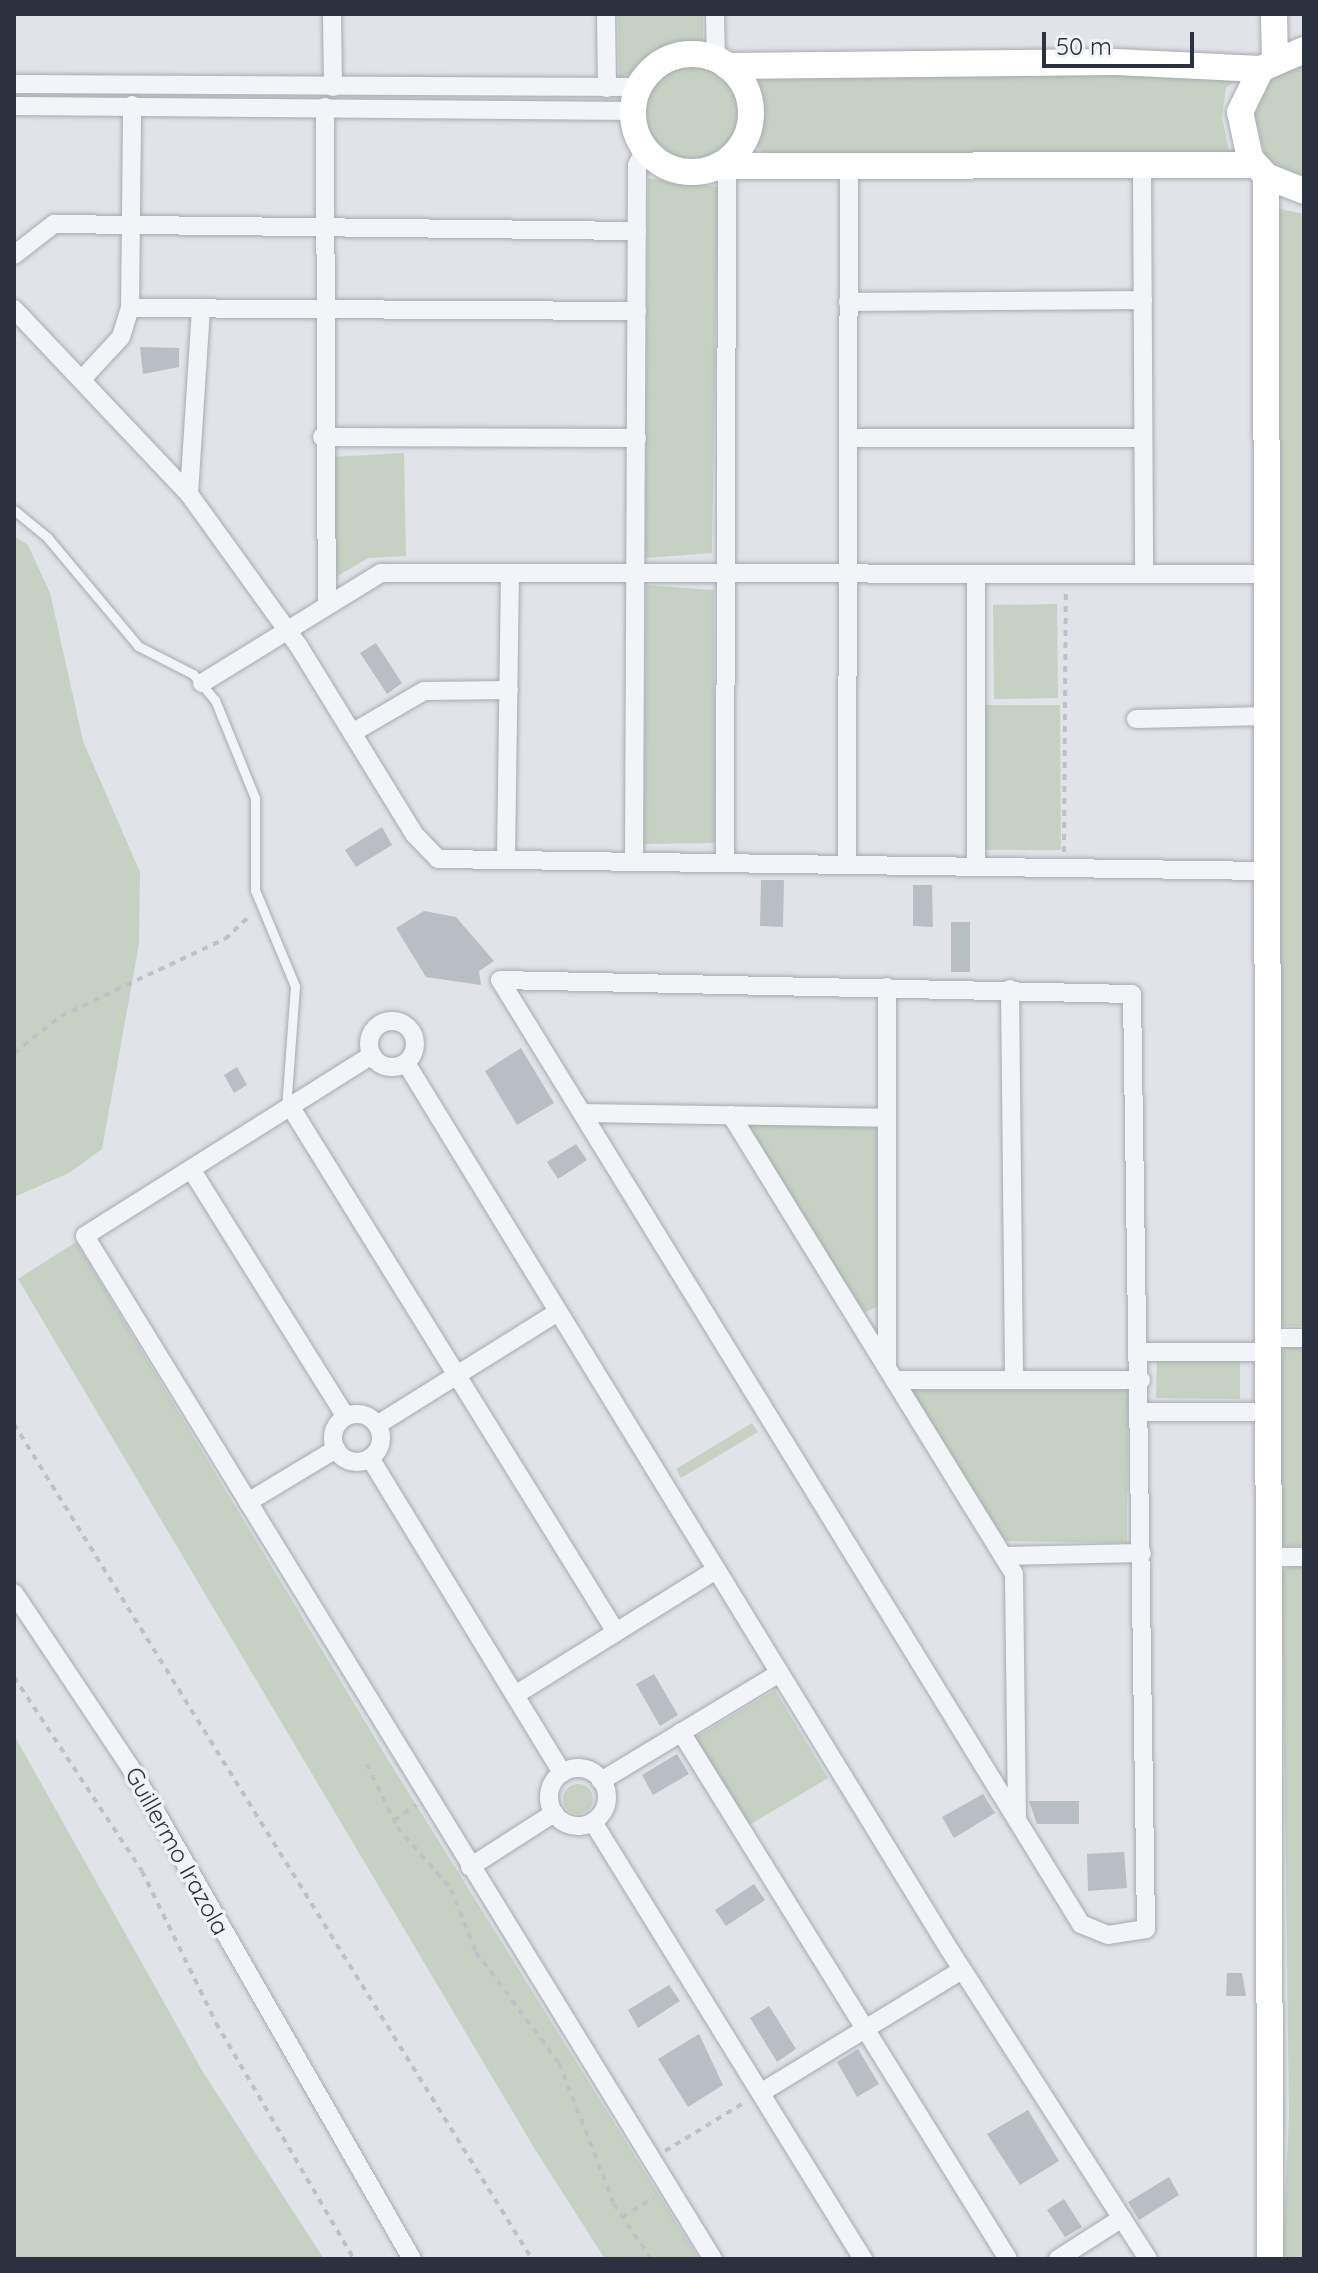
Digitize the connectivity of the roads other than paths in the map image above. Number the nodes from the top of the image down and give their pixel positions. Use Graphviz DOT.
graph roads {
  1 [pos="332,14"];
  2 [pos="606,14"];
  3 [pos="715,14"];
  4 [pos="1274,14"];
  5 [pos="1304,50"];
  6 [pos="722,63"];
  7 [pos="1268,64"];
  8 [pos="14,84"];
  9 [pos="333,87"];
  10 [pos="607,88"];
  11 [pos="636,99"];
  12 [pos="132,105"];
  13 [pos="14,106"];
  14 [pos="325,107"];
  15 [pos="645,149"];
  16 [pos="722,166"];
  17 [pos="849,167"];
  18 [pos="1142,168"];
  19 [pos="1260,171"];
  20 [pos="1304,191"];
  21 [pos="130,224"];
  22 [pos="323,226"];
  23 [pos="637,231"];
  24 [pos="14,255"];
  25 [pos="1143,300"];
  26 [pos="848,302"];
  27 [pos="130,308"];
  28 [pos="201,308"];
  29 [pos="14,309"];
  30 [pos="322,311"];
  31 [pos="637,311"];
  32 [pos="84,377"];
  33 [pos="322,437"];
  34 [pos="637,438"];
  35 [pos="848,438"];
  36 [pos="1143,438"];
  37 [pos="189,494"];
  38 [pos="14,510"];
  39 [pos="510,574"];
  40 [pos="848,574"];
  41 [pos="976,574"];
  42 [pos="1144,574"];
  43 [pos="1264,574"];
  44 [pos="636,575"];
  45 [pos="725,575"];
  46 [pos="327,602"];
  47 [pos="287,630"];
  48 [pos="202,683"];
  49 [pos="509,690"];
  50 [pos="1268,716"];
  51 [pos="1136,719"];
  52 [pos="352,733"];
  53 [pos="634,857"];
  54 [pos="506,858"];
  55 [pos="725,859"];
  56 [pos="847,862"];
  57 [pos="976,864"];
  58 [pos="1271,871"];
  59 [pos="887,987"];
  60 [pos="1010,989"];
  61 [pos="372,1055"];
  62 [pos="406,1063"];
  63 [pos="288,1107"];
  64 [pos="582,1113"];
  65 [pos="731,1115"];
  66 [pos="887,1118"];
  67 [pos="191,1169"];
  68 [pos="558,1312"];
  69 [pos="1304,1338"];
  70 [pos="1266,1345"];
  71 [pos="1141,1352"];
  72 [pos="457,1374"];
  73 [pos="891,1374"];
  74 [pos="1014,1378"];
  75 [pos="1141,1380"];
  76 [pos="1141,1412"];
  77 [pos="1266,1412"];
  78 [pos="346,1417"];
  79 [pos="377,1425"];
  80 [pos="336,1449"];
  81 [pos="370,1458"];
  82 [pos="248,1502"];
  83 [pos="1142,1553"];
  84 [pos="1003,1556"];
  85 [pos="1267,1557"];
  86 [pos="1304,1557"];
  87 [pos="716,1570"];
  88 [pos="14,1593"];
  89 [pos="616,1632"];
  90 [pos="779,1673"];
  91 [pos="515,1695"];
  92 [pos="681,1732"];
  93 [pos="562,1773"];
  94 [pos="601,1781"];
  95 [pos="554,1813"];
  96 [pos="1017,1820"];
  97 [pos="593,1822"];
  98 [pos="470,1867"];
  99 [pos="962,1970"];
  100 [pos="864,2029"];
  101 [pos="762,2092"];
  102 [pos="1122,2218"];
  103 [pos="412,2259"];
  104 [pos="713,2259"];
  105 [pos="863,2259"];
  106 [pos="1008,2259"];
  107 [pos="1058,2259"];
  108 [pos="1148,2259"];
  109 [pos="1270,2259"];
  1 -- 9 [label="street"];
  2 -- 10 [label="street"];
  3 -- 6 [label="street"];
  4 -- 7 [label="street"];
  5 -- 7 [label="street"];
  6 -- 7 [label="street"];
  6 -- 11 [label="street"];
  6 -- 16 [label="street"];
  7 -- 19 [label="street"];
  8 -- 9 [label="street"];
  9 -- 10 [label="street"];
  10 -- 11 [label="street"];
  11 -- 14 [label="street"];
  11 -- 15 [label="street"];
  12 -- 13 [label="street"];
  12 -- 14 [label="street"];
  12 -- 21 [label="street"];
  14 -- 22 [label="street"];
  15 -- 16 [label="street"];
  15 -- 23 [label="street"];
  16 -- 17 [label="street"];
  16 -- 45 [label="street"];
  17 -- 18 [label="street"];
  17 -- 26 [label="street"];
  18 -- 19 [label="street"];
  18 -- 25 [label="street"];
  19 -- 20 [label="street"];
  19 -- 43 [label="street"];
  21 -- 22 [label="street"];
  21 -- 24 [label="street"];
  21 -- 27 [label="street"];
  22 -- 23 [label="street"];
  22 -- 30 [label="street"];
  23 -- 31 [label="street"];
  25 -- 26 [label="street"];
  25 -- 36 [label="street"];
  26 -- 35 [label="street"];
  27 -- 28 [label="street"];
  27 -- 32 [label="street"];
  28 -- 30 [label="street"];
  28 -- 37 [label="street"];
  29 -- 32 [label="street"];
  30 -- 31 [label="street"];
  30 -- 33 [label="street"];
  31 -- 34 [label="street"];
  32 -- 37 [label="street"];
  33 -- 34 [label="street"];
  33 -- 46 [label="street"];
  34 -- 44 [label="street"];
  35 -- 36 [label="street"];
  35 -- 40 [label="street"];
  36 -- 42 [label="street"];
  37 -- 47 [label="street"];
  38 -- 48 [label="lane"];
  39 -- 44 [label="street"];
  39 -- 46 [label="street"];
  39 -- 49 [label="street"];
  40 -- 41 [label="street"];
  40 -- 45 [label="street"];
  40 -- 56 [label="street"];
  41 -- 42 [label="street"];
  41 -- 57 [label="street"];
  42 -- 43 [label="street"];
  43 -- 50 [label="street"];
  44 -- 45 [label="street"];
  44 -- 53 [label="street"];
  45 -- 55 [label="street"];
  46 -- 47 [label="street"];
  47 -- 48 [label="street"];
  47 -- 52 [label="street"];
  48 -- 63 [label="lane"];
  49 -- 52 [label="street"];
  49 -- 54 [label="street"];
  50 -- 51 [label="street"];
  50 -- 58 [label="street"];
  52 -- 54 [label="street"];
  53 -- 54 [label="street"];
  53 -- 55 [label="street"];
  55 -- 56 [label="street"];
  56 -- 57 [label="street"];
  57 -- 58 [label="street"];
  58 -- 70 [label="street"];
  59 -- 60 [label="street"];
  59 -- 64 [label="street"];
  59 -- 66 [label="street"];
  60 -- 71 [label="street"];
  60 -- 74 [label="street"];
  61 -- 62 [label="street"];
  61 -- 62 [label="street"];
  61 -- 63 [label="street"];
  62 -- 68 [label="street"];
  63 -- 67 [label="street"];
  63 -- 72 [label="street"];
  64 -- 65 [label="street"];
  64 -- 96 [label="street"];
  65 -- 66 [label="street"];
  65 -- 73 [label="street"];
  66 -- 73 [label="street"];
  67 -- 78 [label="street"];
  67 -- 82 [label="street"];
  68 -- 72 [label="street"];
  68 -- 87 [label="street"];
  69 -- 70 [label="street"];
  70 -- 71 [label="street"];
  70 -- 77 [label="street"];
  71 -- 75 [label="street"];
  72 -- 79 [label="street"];
  72 -- 89 [label="street"];
  73 -- 74 [label="street"];
  73 -- 84 [label="street"];
  74 -- 75 [label="street"];
  75 -- 76 [label="street"];
  76 -- 77 [label="street"];
  76 -- 83 [label="street"];
  77 -- 85 [label="street"];
  78 -- 79 [label="street"];
  78 -- 80 [label="street"];
  79 -- 81 [label="street"];
  80 -- 81 [label="street"];
  80 -- 82 [label="street"];
  81 -- 91 [label="street"];
  82 -- 98 [label="street"];
  83 -- 84 [label="street"];
  83 -- 96 [label="street"];
  84 -- 96 [label="street"];
  85 -- 86 [label="street"];
  85 -- 109 [label="street"];
  87 -- 89 [label="street"];
  87 -- 90 [label="street"];
  88 -- 103 [label="street, Guillermo Irazola"];
  89 -- 91 [label="street"];
  90 -- 92 [label="street"];
  90 -- 99 [label="street"];
  91 -- 93 [label="street"];
  92 -- 94 [label="street"];
  92 -- 100 [label="street"];
  93 -- 94 [label="street"];
  93 -- 95 [label="street"];
  94 -- 97 [label="street"];
  95 -- 97 [label="street"];
  95 -- 98 [label="street"];
  97 -- 101 [label="street"];
  98 -- 104 [label="street"];
  99 -- 100 [label="street"];
  99 -- 102 [label="street"];
  100 -- 101 [label="street"];
  100 -- 106 [label="street"];
  101 -- 105 [label="street"];
  102 -- 107 [label="street"];
  102 -- 108 [label="street"];
}
